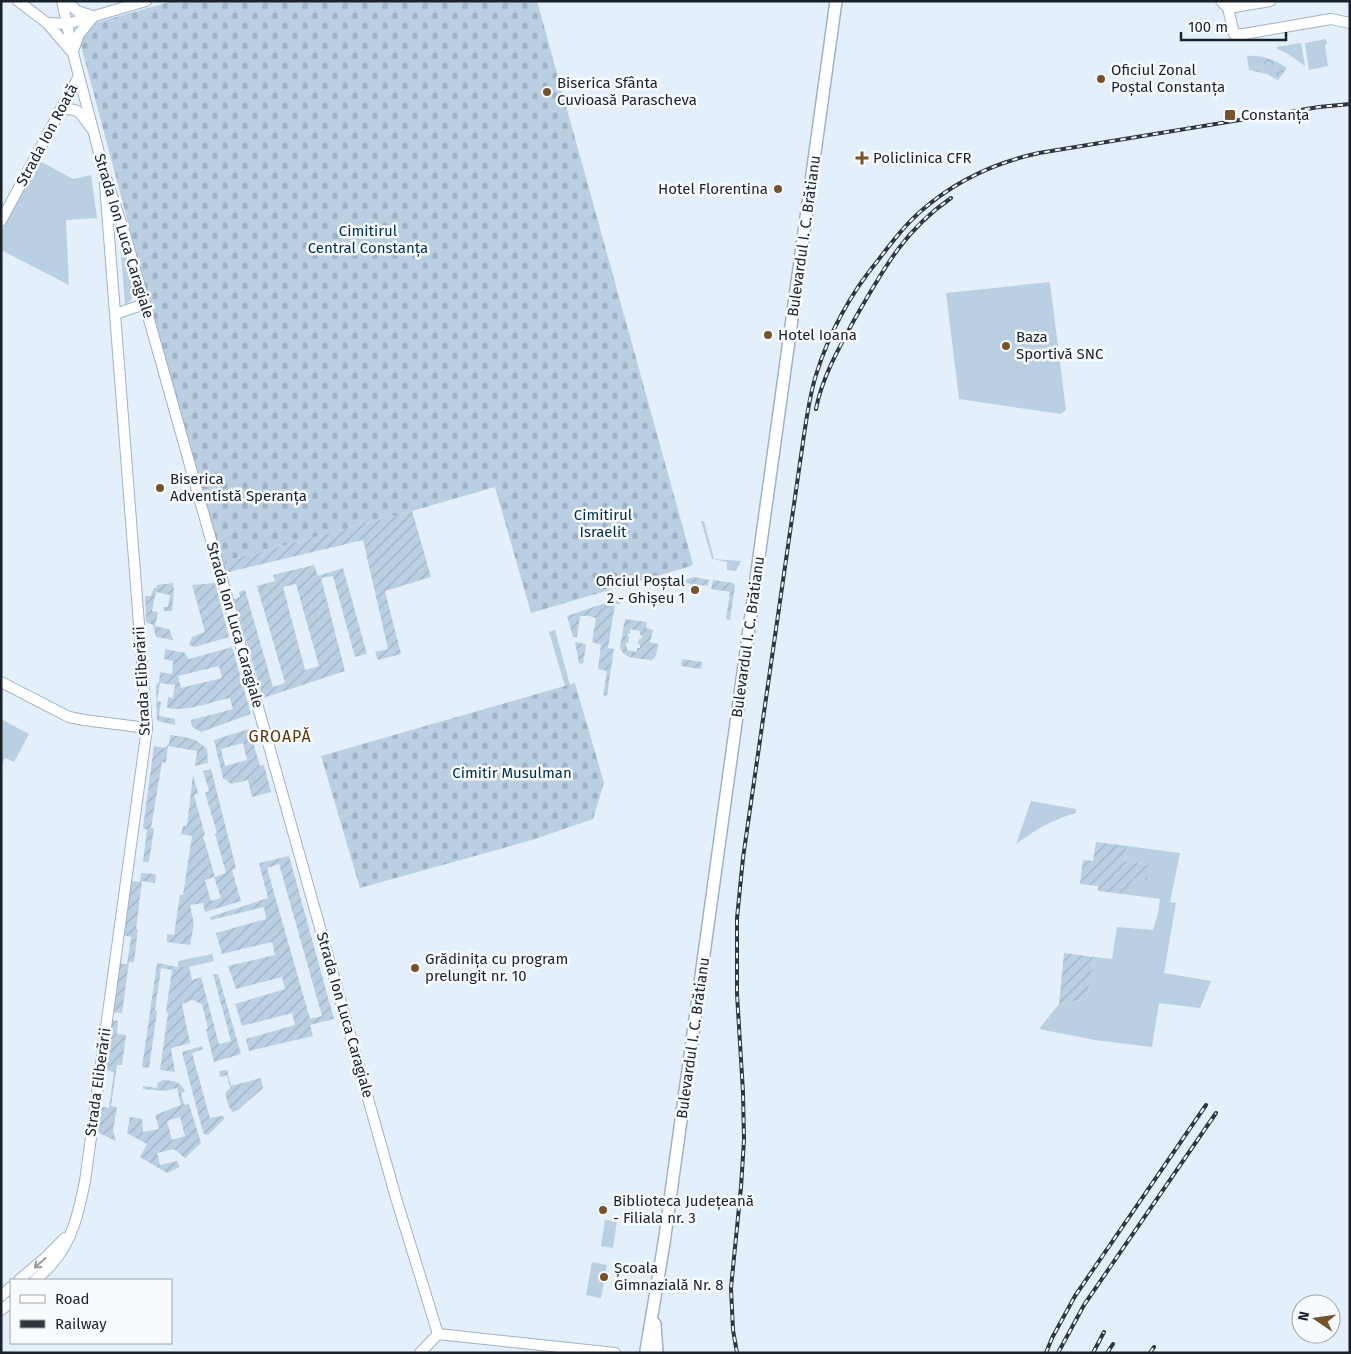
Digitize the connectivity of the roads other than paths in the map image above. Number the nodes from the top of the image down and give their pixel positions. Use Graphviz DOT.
graph roads {
  1 [pos="18,1"];
  2 [pos="62,1"];
  3 [pos="66,1"];
  4 [pos="146,1"];
  5 [pos="836,1"];
  6 [pos="1270,1"];
  7 [pos="1224,5"];
  8 [pos="94,16"];
  9 [pos="47,23"];
  10 [pos="1350,23"];
  11 [pos="67,24"];
  12 [pos="73,53"];
  13 [pos="79,76"];
  14 [pos="60,110"];
  15 [pos="94,133"];
  16 [pos="104,172"];
  17 [pos="2,220"];
  18 [pos="145,304"];
  19 [pos="115,314"];
  20 [pos="1,682"];
  21 [pos="147,728"];
  22 [pos="78,1215"];
  23 [pos="660,1273"];
  24 [pos="21,1279"];
  25 [pos="36,1279"];
  26 [pos="438,1334"];
  27 [pos="650,1352"];
  28 [pos="420,1353"];
  29 [pos="615,1353"];
  1 -- 9 [label="street"];
  2 -- 11 [label="street, Strada Ion Luca Caragiale"];
  3 -- 8 [label="street"];
  4 -- 8 [label="street"];
  5 -- 23 [label="main road, Bulevardul I. C. Brătianu"];
  6 -- 7 [label="street"];
  7 -- 10 [label="street"];
  8 -- 11 [label="street"];
  8 -- 12 [label="street"];
  9 -- 11 [label="street"];
  9 -- 12 [label="street"];
  11 -- 12 [label="street, Strada Ion Luca Caragiale"];
  12 -- 13 [label="street, Strada Ion Luca Caragiale"];
  13 -- 14 [label="street, Strada Ion Roată"];
  13 -- 15 [label="street, Strada Ion Luca Caragiale"];
  14 -- 15 [label="street"];
  14 -- 17 [label="street, Strada Ion Roată"];
  15 -- 16 [label="street, Strada Ion Luca Caragiale"];
  16 -- 18 [label="street, Strada Ion Luca Caragiale"];
  16 -- 19 [label="street, Strada Eliberării"];
  18 -- 19 [label="street"];
  18 -- 26 [label="street, Strada Ion Luca Caragiale"];
  19 -- 21 [label="street, Strada Eliberării"];
  20 -- 21 [label="street"];
  21 -- 22 [label="street, Strada Eliberării"];
  22 -- 24 [label="street, Strada Eliberării, one-way"];
  22 -- 25 [label="street, Strada Eliberării"];
  23 -- 27 [label="main road, Bulevardul I. C. Brătianu"];
  23 -- 27 [label="main road, Bulevardul I. C. Brătianu"];
  26 -- 28 [label="street"];
  26 -- 29 [label="street"];
}
